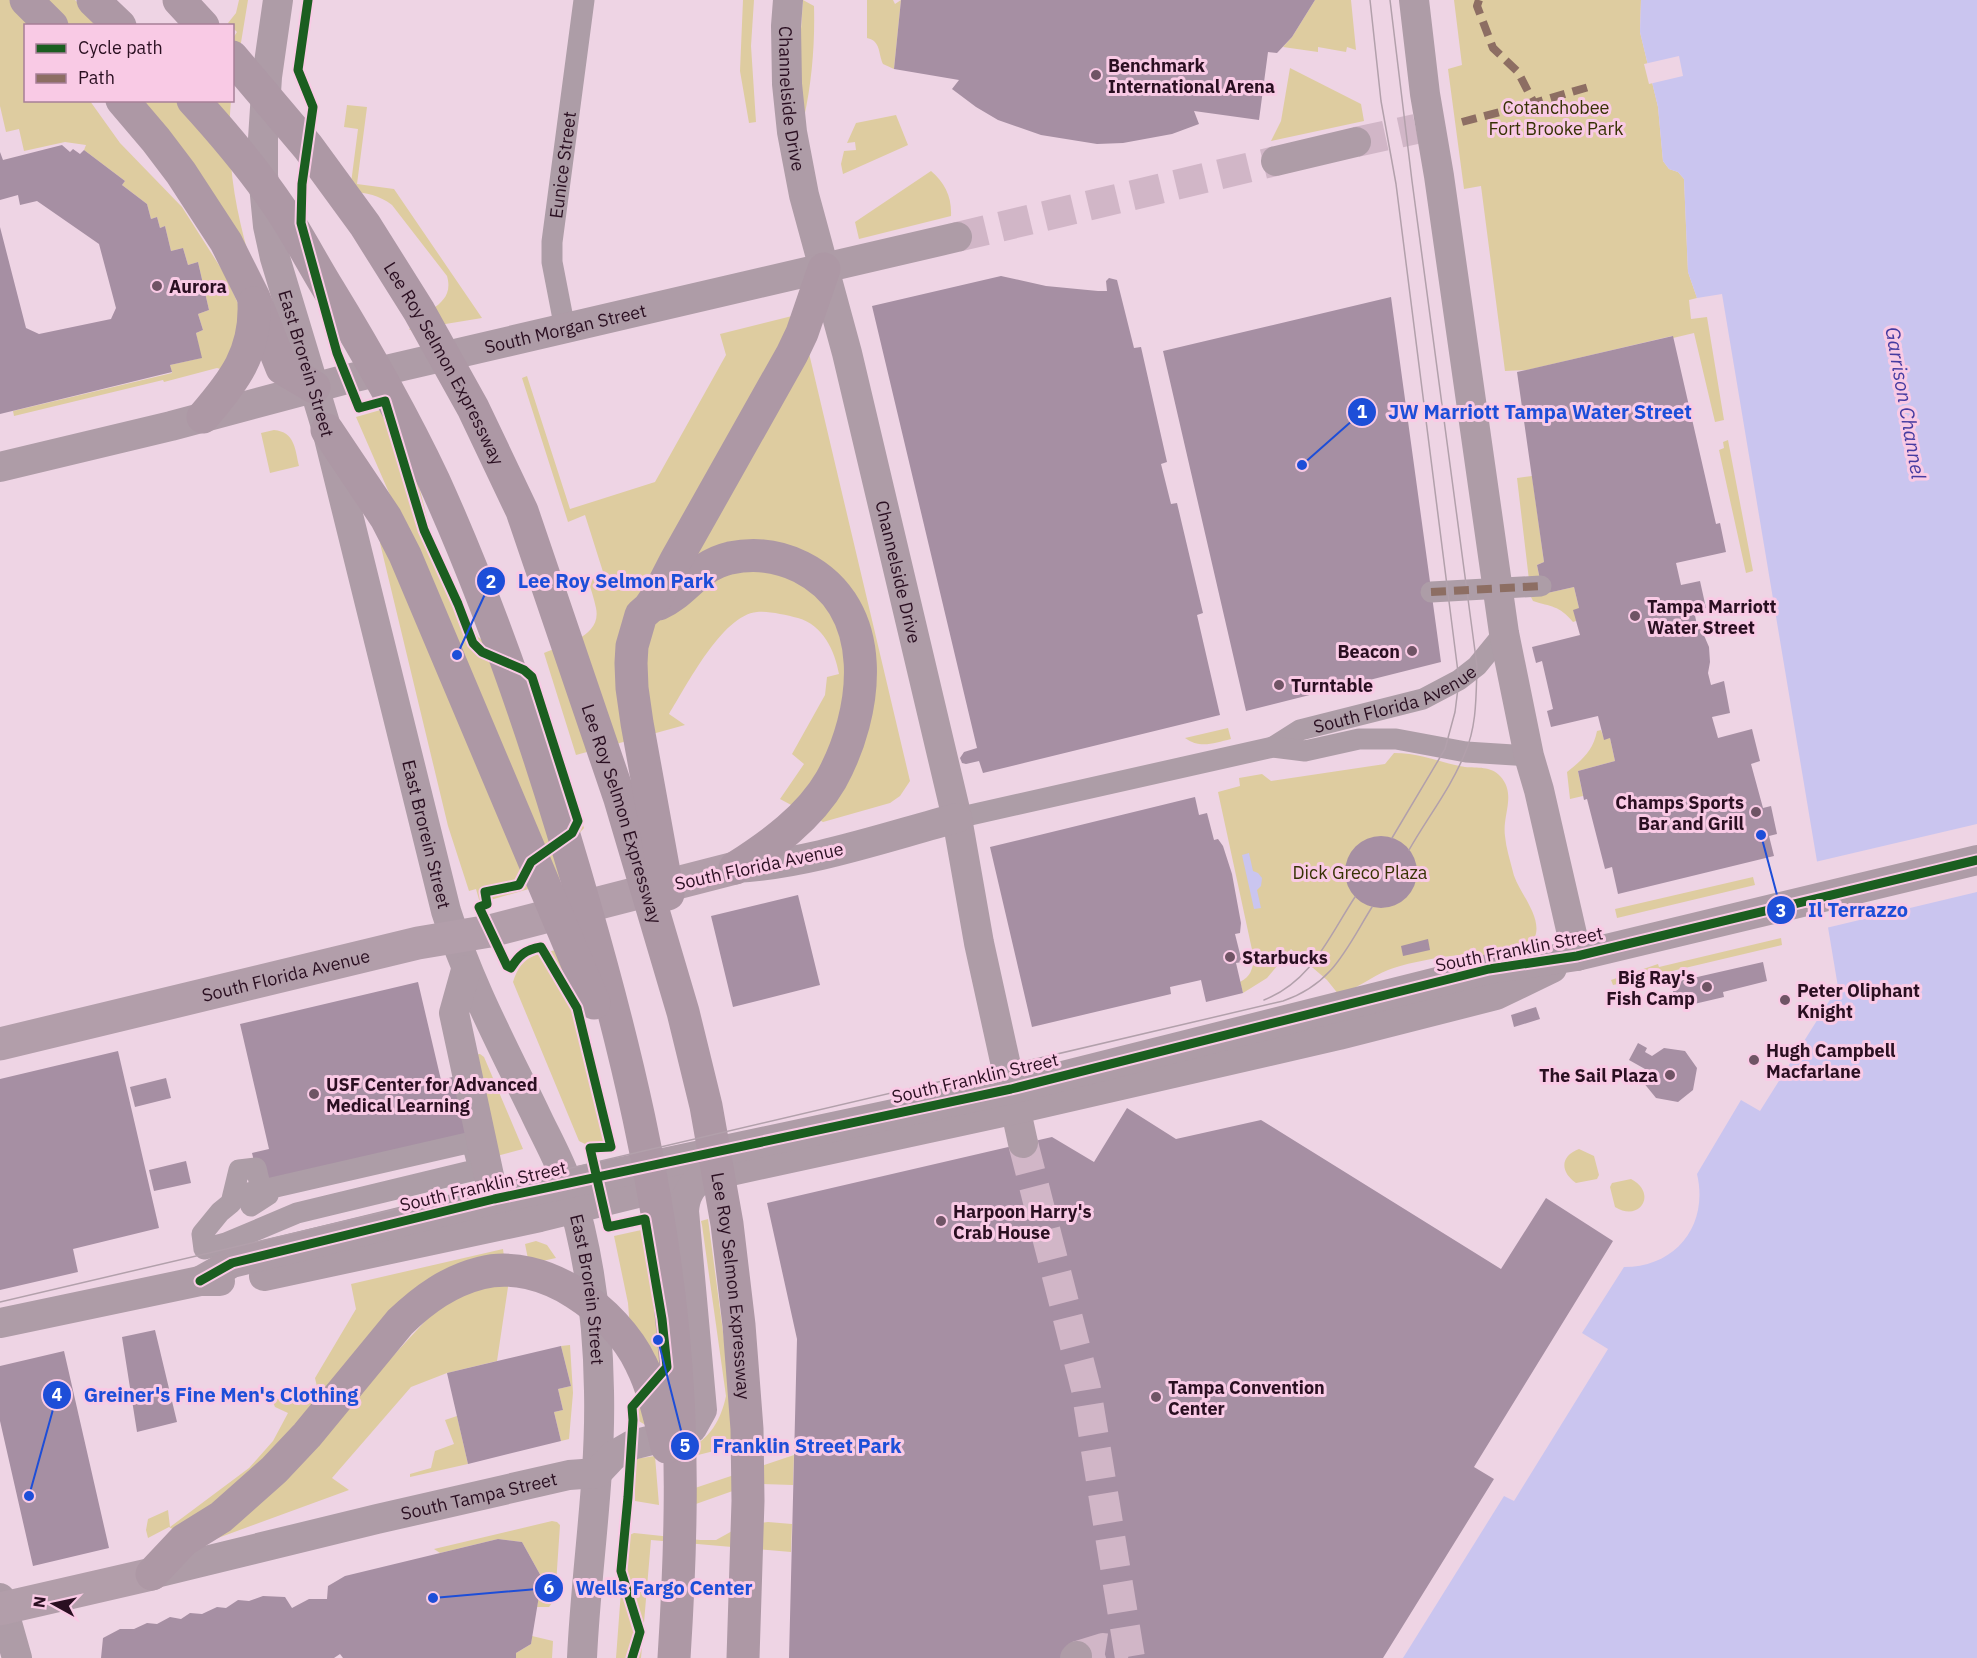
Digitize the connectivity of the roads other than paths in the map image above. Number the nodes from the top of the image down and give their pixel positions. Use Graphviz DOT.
graph roads {
  1 [pos="26,0"];
  2 [pos="93,0"];
  3 [pos="179,0"];
  4 [pos="278,0"];
  5 [pos="584,0"];
  6 [pos="788,0"];
  7 [pos="1414,0"];
  8 [pos="50,24"];
  9 [pos="118,24"];
  10 [pos="201,24"];
  11 [pos="234,59"];
  12 [pos="124,102"];
  13 [pos="195,102"];
  14 [pos="1356,142"];
  15 [pos="1276,161"];
  16 [pos="957,237"];
  17 [pos="824,269"];
  18 [pos="254,298"];
  19 [pos="565,329"];
  20 [pos="314,387"];
  21 [pos="203,417"];
  22 [pos="327,430"];
  23 [pos="0,467"];
  24 [pos="1541,586"];
  25 [pos="1431,592"];
  26 [pos="649,608"];
  27 [pos="1504,633"];
  28 [pos="1273,747"];
  29 [pos="1529,756"];
  30 [pos="957,818"];
  31 [pos="1977,860"];
  32 [pos="735,868"];
  33 [pos="454,938"];
  34 [pos="1577,956"];
  35 [pos="466,970"];
  36 [pos="683,1012"];
  37 [pos="0,1044"];
  38 [pos="633,1087"];
  39 [pos="1013,1099"];
  40 [pos="1023,1143"];
  41 [pos="704,1177"];
  42 [pos="267,1189"];
  43 [pos="571,1196"];
  44 [pos="494,1200"];
  45 [pos="200,1281"];
  46 [pos="0,1323"];
  47 [pos="597,1473"];
  48 [pos="681,1501"];
  49 [pos="152,1575"];
  50 [pos="1,1605"];
  51 [pos="17,1658"];
  52 [pos="582,1658"];
  53 [pos="674,1658"];
  54 [pos="743,1658"];
  1 -- 8 [label="highway"];
  2 -- 9 [label="highway"];
  3 -- 10 [label="highway"];
  4 -- 20 [label="street, East Brorein Street"];
  5 -- 19 [label="street, Eunice Street"];
  6 -- 17 [label="street, Channelside Drive"];
  7 -- 27 [label="street"];
  11 -- 36 [label="highway, Lee Roy Selmon Expressway"];
  12 -- 18 [label="highway"];
  13 -- 38 [label="highway"];
  14 -- 15 [label="street"];
  16 -- 17 [label="street, South Morgan Street"];
  17 -- 19 [label="street, South Morgan Street"];
  17 -- 26 [label="highway"];
  17 -- 30 [label="street, Channelside Drive"];
  18 -- 20 [label="highway"];
  18 -- 21 [label="highway"];
  19 -- 20 [label="street, South Morgan Street"];
  20 -- 21 [label="street, South Morgan Street"];
  20 -- 22 [label="street, East Brorein Street"];
  21 -- 23 [label="street, South Morgan Street"];
  22 -- 33 [label="street, East Brorein Street"];
  22 -- 38 [label="highway"];
  24 -- 25 [label="street"];
  26 -- 32 [label="highway"];
  26 -- 36 [label="highway"];
  27 -- 28 [label="street, South Florida Avenue"];
  27 -- 29 [label="street"];
  28 -- 29 [label="street, South Florida Avenue"];
  28 -- 30 [label="street, South Florida Avenue"];
  29 -- 34 [label="street"];
  30 -- 32 [label="street, South Florida Avenue"];
  30 -- 39 [label="street, Channelside Drive"];
  31 -- 34 [label="street, South Franklin Street"];
  32 -- 33 [label="main road, South Florida Avenue"];
  33 -- 35 [label="street, East Brorein Street"];
  33 -- 37 [label="main road, South Florida Avenue"];
  34 -- 39 [label="street, South Franklin Street"];
  35 -- 43 [label="street, East Brorein Street"];
  35 -- 44 [label="street"];
  36 -- 54 [label="highway, Lee Roy Selmon Expressway"];
  38 -- 48 [label="highway"];
  39 -- 40 [label="street, Channelside Drive"];
  39 -- 41 [label="street, South Franklin Street"];
  39 -- 43 [label="street, South Franklin Street"];
  41 -- 43 [label="street, South Franklin Street"];
  41 -- 47 [label="street"];
  42 -- 42 [label="street"];
  43 -- 44 [label="street, South Franklin Street"];
  43 -- 45 [label="street, South Franklin Street"];
  43 -- 47 [label="street, East Brorein Street"];
  44 -- 45 [label="street, South Franklin Street"];
  45 -- 46 [label="street, South Franklin Street"];
  47 -- 49 [label="street, South Tampa Street"];
  47 -- 52 [label="street, East Brorein Street"];
  48 -- 49 [label="highway"];
  48 -- 53 [label="highway"];
  49 -- 50 [label="main road, South Tampa Street"];
  50 -- 51 [label="street"];
}
